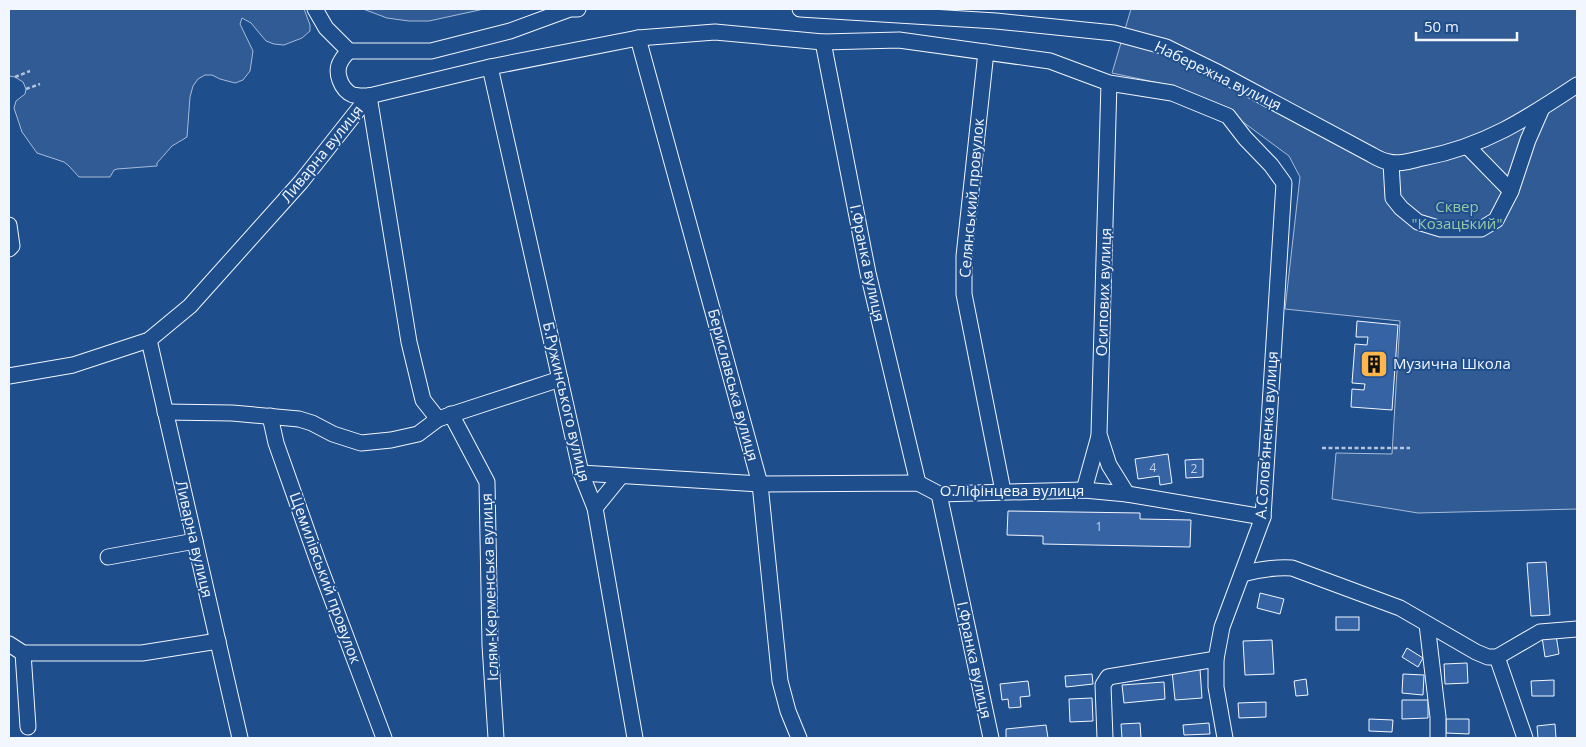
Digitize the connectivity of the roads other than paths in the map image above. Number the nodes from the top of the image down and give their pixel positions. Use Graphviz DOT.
graph roads {
  1 [pos="316,9"];
  2 [pos="578,9"];
  3 [pos="800,9"];
  4 [pos="638,38"];
  5 [pos="823,42"];
  6 [pos="349,51"];
  7 [pos="986,52"];
  8 [pos="490,67"];
  9 [pos="1110,83"];
  10 [pos="1577,84"];
  11 [pos="369,96"];
  12 [pos="1542,108"];
  13 [pos="1468,146"];
  14 [pos="1391,163"];
  15 [pos="1511,191"];
  16 [pos="9,225"];
  17 [pos="10,247"];
  18 [pos="149,340"];
  19 [pos="9,376"];
  20 [pos="560,379"];
  21 [pos="165,412"];
  22 [pos="270,416"];
  23 [pos="445,416"];
  24 [pos="1100,434"];
  25 [pos="581,474"];
  26 [pos="621,476"];
  27 [pos="918,482"];
  28 [pos="760,484"];
  29 [pos="1084,490"];
  30 [pos="1003,491"];
  31 [pos="939,494"];
  32 [pos="1127,494"];
  33 [pos="595,508"];
  34 [pos="1263,517"];
  35 [pos="195,541"];
  36 [pos="108,557"];
  37 [pos="1242,574"];
  38 [pos="1427,624"];
  39 [pos="1577,629"];
  40 [pos="218,641"];
  41 [pos="9,644"];
  42 [pos="23,653"];
  43 [pos="1497,657"];
  44 [pos="1216,659"];
  45 [pos="28,727"];
  46 [pos="240,738"];
  47 [pos="384,738"];
  48 [pos="496,738"];
  49 [pos="635,738"];
  50 [pos="799,738"];
  51 [pos="991,738"];
  52 [pos="1105,738"];
  53 [pos="1226,738"];
  54 [pos="1438,738"];
  55 [pos="1525,738"];
  1 -- 6 [label="street"];
  2 -- 6 [label="street"];
  3 -- 14 [label="street, Набережна вулиця"];
  4 -- 5 [label="street"];
  4 -- 8 [label="street"];
  4 -- 28 [label="street, Бериславська вулиця"];
  5 -- 7 [label="street"];
  5 -- 27 [label="street, І.Франка вулиця"];
  6 -- 11 [label="street"];
  7 -- 9 [label="street"];
  7 -- 30 [label="street, Селянський провулок"];
  8 -- 11 [label="street"];
  8 -- 20 [label="street, Б.Ружинського вулиця"];
  9 -- 24 [label="street, Осипових вулиця"];
  9 -- 34 [label="street, А.Солов’яненка вулиця"];
  10 -- 12 [label="street"];
  11 -- 18 [label="street, Ливарна вулиця"];
  11 -- 23 [label="street, Іслям-Керменська вулиця"];
  12 -- 13 [label="street"];
  12 -- 15 [label="street"];
  13 -- 14 [label="street"];
  13 -- 15 [label="street"];
  14 -- 15 [label="street"];
  16 -- 17 [label="street"];
  18 -- 19 [label="street, Ливарна вулиця"];
  18 -- 21 [label="street, Ливарна вулиця"];
  20 -- 23 [label="street"];
  20 -- 25 [label="street, Б.Ружинського вулиця"];
  21 -- 22 [label="street"];
  21 -- 35 [label="street, Ливарна вулиця"];
  22 -- 23 [label="street"];
  22 -- 47 [label="street, Щемилівський провулок"];
  23 -- 48 [label="street, Іслям-Керменська вулиця"];
  24 -- 29 [label="street"];
  24 -- 32 [label="street, Осипових вулиця"];
  25 -- 26 [label="street, О.Ліфінцева вулиця"];
  25 -- 33 [label="street, Б.Ружинського вулиця"];
  26 -- 28 [label="street, О.Ліфінцева вулиця"];
  26 -- 33 [label="street"];
  27 -- 28 [label="street, О.Ліфінцева вулиця"];
  27 -- 31 [label="street, О.Ліфінцева вулиця"];
  28 -- 50 [label="street, Бериславська вулиця"];
  29 -- 30 [label="street, О.Ліфінцева вулиця"];
  29 -- 32 [label="street, О.Ліфінцева вулиця"];
  30 -- 31 [label="street, О.Ліфінцева вулиця"];
  31 -- 51 [label="street, І.Франка вулиця"];
  32 -- 34 [label="street, О.Ліфінцева вулиця"];
  33 -- 49 [label="street, Б.Ружинського вулиця"];
  34 -- 37 [label="street, А.Солов’яненка вулиця"];
  35 -- 36 [label="street"];
  35 -- 40 [label="street, Ливарна вулиця"];
  37 -- 38 [label="street"];
  37 -- 44 [label="street, А.Солов’яненка вулиця"];
  38 -- 43 [label="street"];
  38 -- 54 [label="street"];
  39 -- 43 [label="street"];
  40 -- 42 [label="street"];
  40 -- 46 [label="street, Ливарна вулиця"];
  41 -- 42 [label="street"];
  42 -- 45 [label="street"];
  43 -- 55 [label="street"];
  44 -- 52 [label="street"];
  44 -- 53 [label="street, А.Солов’яненка вулиця"];
}
